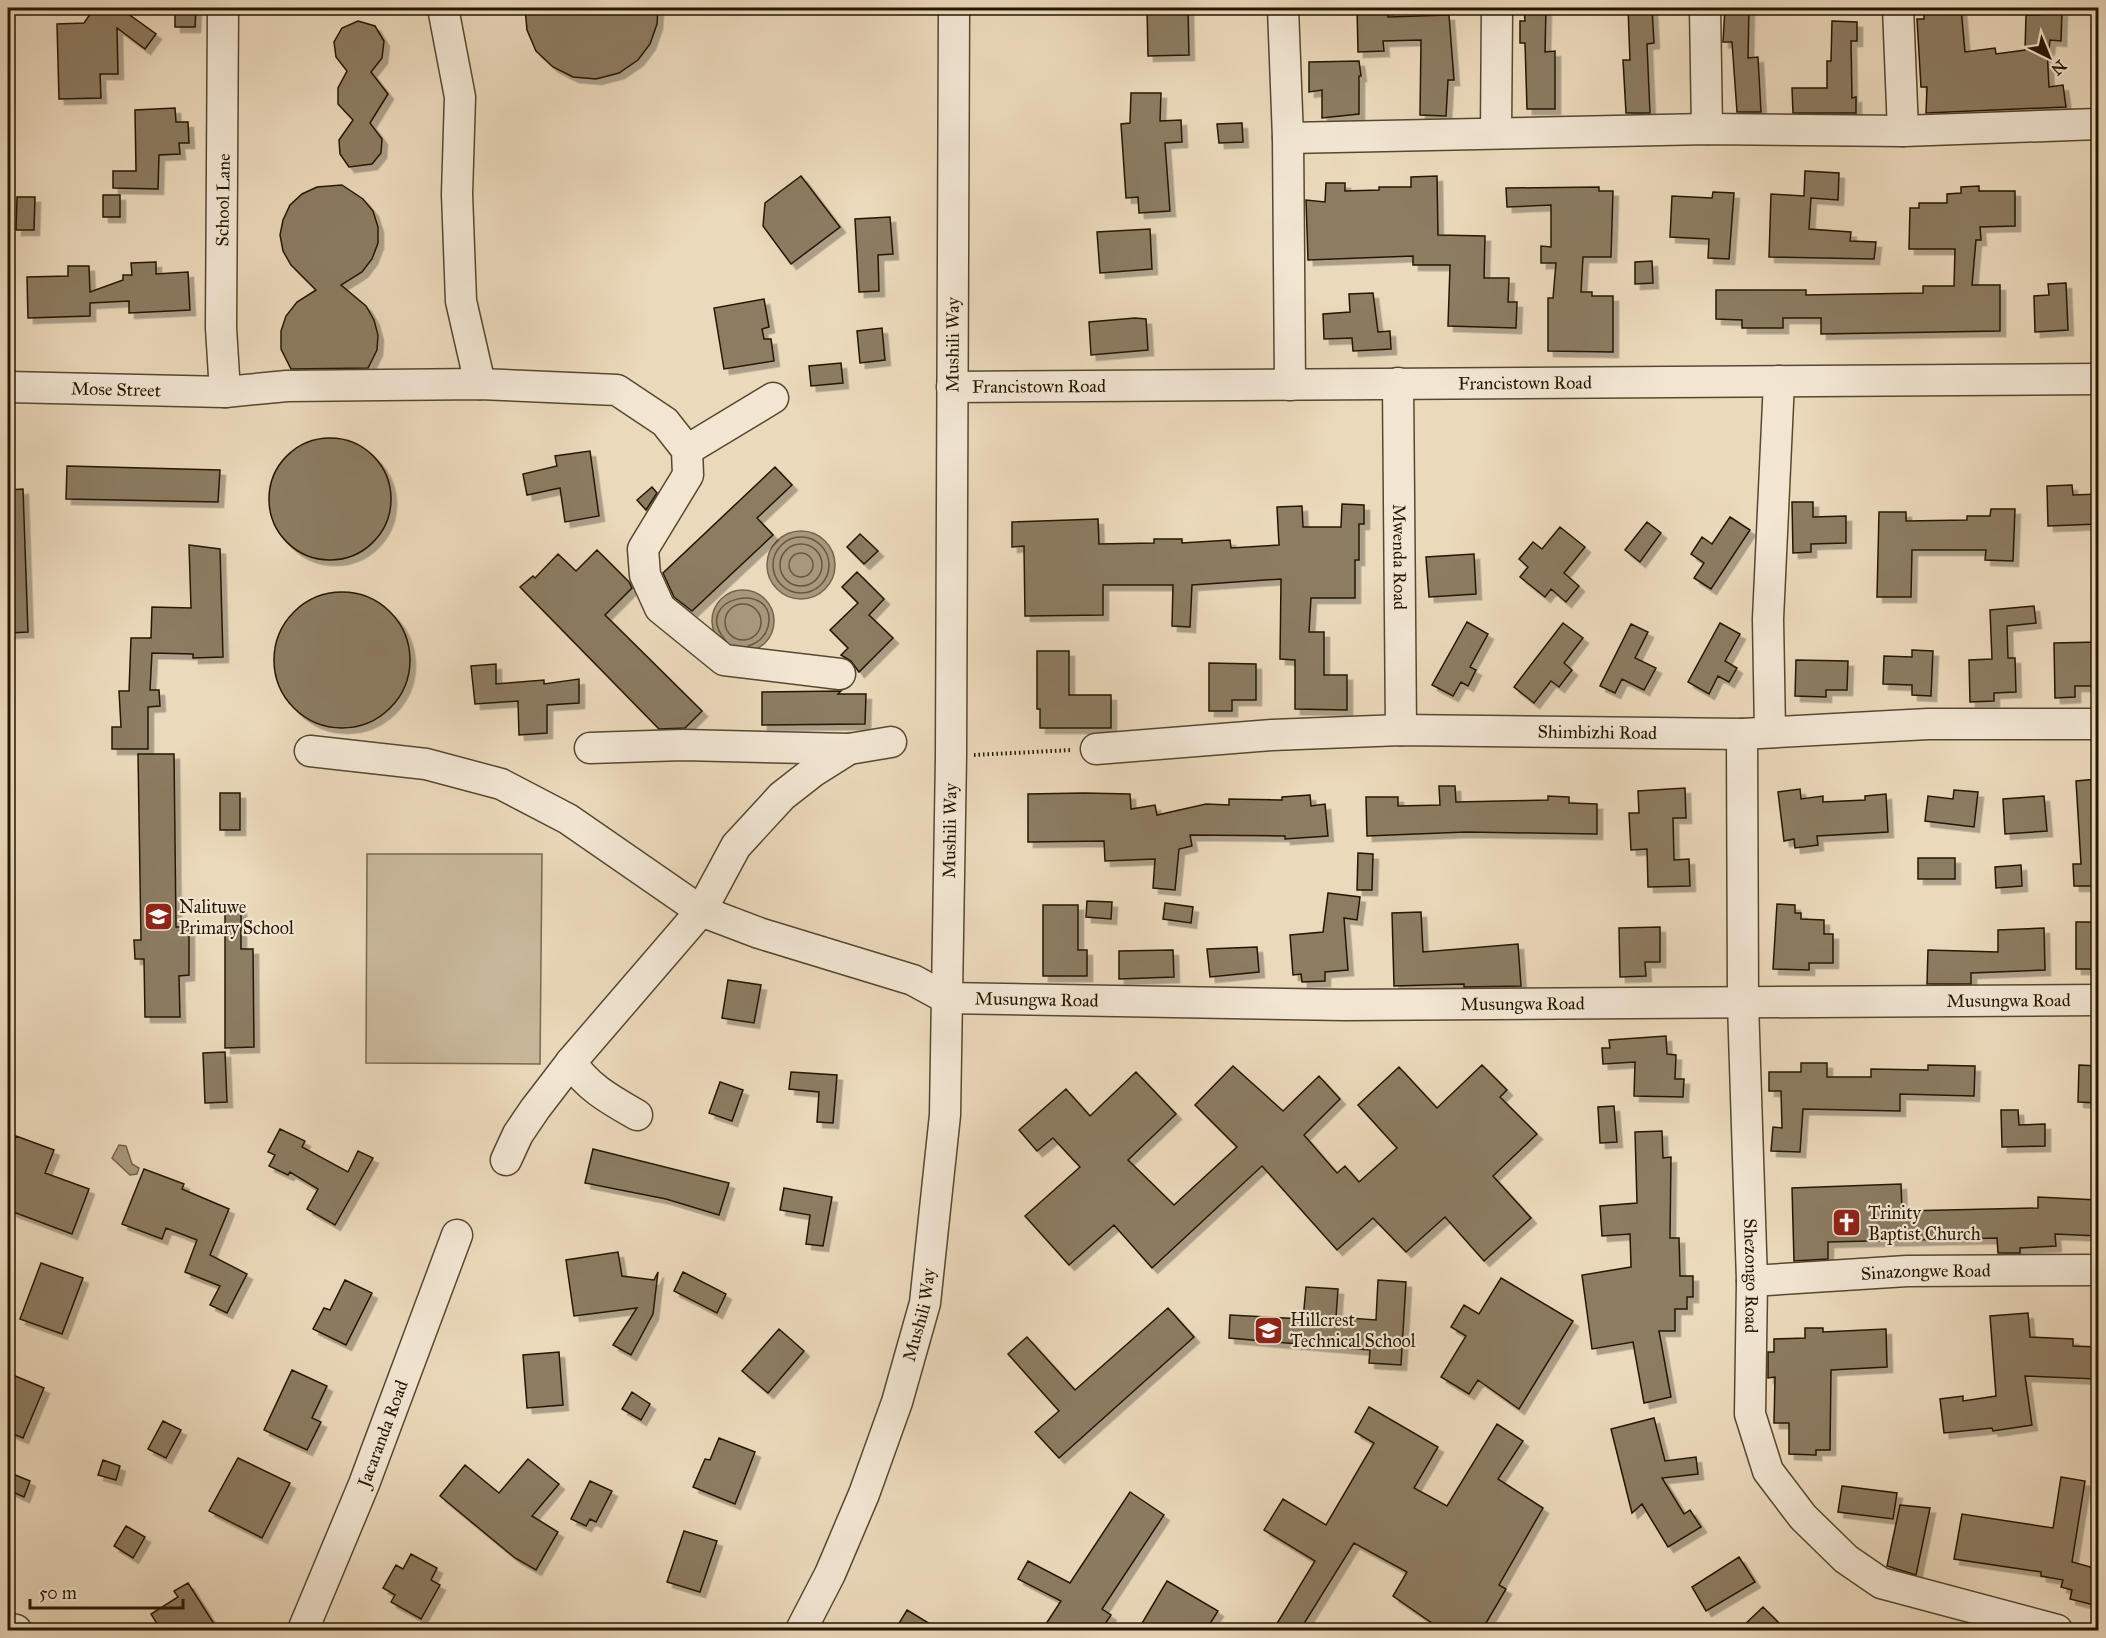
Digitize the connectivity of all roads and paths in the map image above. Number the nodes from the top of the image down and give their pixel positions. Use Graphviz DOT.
graph roads {
  1 [pos="223,8"];
  2 [pos="443,8"];
  3 [pos="954,8"];
  4 [pos="1283,8"];
  5 [pos="1497,8"];
  6 [pos="1705,8"];
  7 [pos="1898,8"];
  8 [pos="2098,124"];
  9 [pos="1707,129"];
  10 [pos="1903,131"];
  11 [pos="1496,132"];
  12 [pos="1288,138"];
  13 [pos="2098,379"];
  14 [pos="1779,381"];
  15 [pos="1398,383"];
  16 [pos="480,384"];
  17 [pos="1290,386"];
  18 [pos="8,387"];
  19 [pos="952,387"];
  20 [pos="225,392"];
  21 [pos="773,398"];
  22 [pos="687,450"];
  23 [pos="840,674"];
  24 [pos="2098,724"];
  25 [pos="1401,730"];
  26 [pos="1756,733"];
  27 [pos="891,742"];
  28 [pos="590,748"];
  29 [pos="849,749"];
  30 [pos="1096,749"];
  31 [pos="310,750"];
  32 [pos="951,756"];
  33 [pos="701,911"];
  34 [pos="946,998"];
  35 [pos="2098,1000"];
  36 [pos="1743,1003"];
  37 [pos="571,1062"];
  38 [pos="637,1115"];
  39 [pos="506,1160"];
  40 [pos="457,1235"];
  41 [pos="2098,1270"];
  42 [pos="1752,1281"];
  43 [pos="8,1628"];
  44 [pos="16,1630"];
  45 [pos="303,1630"];
  46 [pos="801,1630"];
  47 [pos="2057,1630"];
  1 -- 20 [label="street, School Lane"];
  2 -- 16 [label="street"];
  3 -- 19 [label="street, Mushili Way"];
  4 -- 12 [label="street"];
  5 -- 11 [label="street"];
  6 -- 9 [label="street"];
  7 -- 10 [label="street"];
  8 -- 10 [label="street"];
  9 -- 10 [label="street"];
  9 -- 11 [label="street"];
  11 -- 12 [label="street"];
  12 -- 17 [label="street"];
  13 -- 14 [label="street, Francistown Road"];
  14 -- 15 [label="street, Francistown Road"];
  14 -- 26 [label="street, Shezongo Road"];
  15 -- 17 [label="street, Francistown Road"];
  15 -- 25 [label="street, Mwenda Road"];
  16 -- 20 [label="street, Mose Street"];
  16 -- 22 [label="street, Mose Street"];
  17 -- 19 [label="street, Francistown Road"];
  18 -- 20 [label="street, Mose Street"];
  19 -- 32 [label="street, Mushili Way"];
  21 -- 22 [label="street"];
  22 -- 23 [label="street"];
  24 -- 26 [label="street, Shimbizhi Road"];
  25 -- 26 [label="street, Shimbizhi Road"];
  25 -- 30 [label="street, Shimbizhi Road"];
  26 -- 36 [label="street, Shezongo Road"];
  27 -- 29 [label="street"];
  28 -- 29 [label="street"];
  29 -- 33 [label="street"];
  30 -- 32 [label="path"];
  31 -- 33 [label="street"];
  32 -- 34 [label="street, Mushili Way"];
  33 -- 34 [label="street"];
  33 -- 37 [label="street"];
  34 -- 36 [label="street, Musungwa Road"];
  34 -- 46 [label="street, Mushili Way"];
  35 -- 36 [label="street, Musungwa Road"];
  36 -- 42 [label="street, Shezongo Road"];
  37 -- 38 [label="street"];
  37 -- 39 [label="street"];
  40 -- 45 [label="street, Jacaranda Road"];
  41 -- 42 [label="street, Sinazongwe Road"];
  42 -- 47 [label="street, Shezongo Road"];
  43 -- 44 [label="street"];
}
